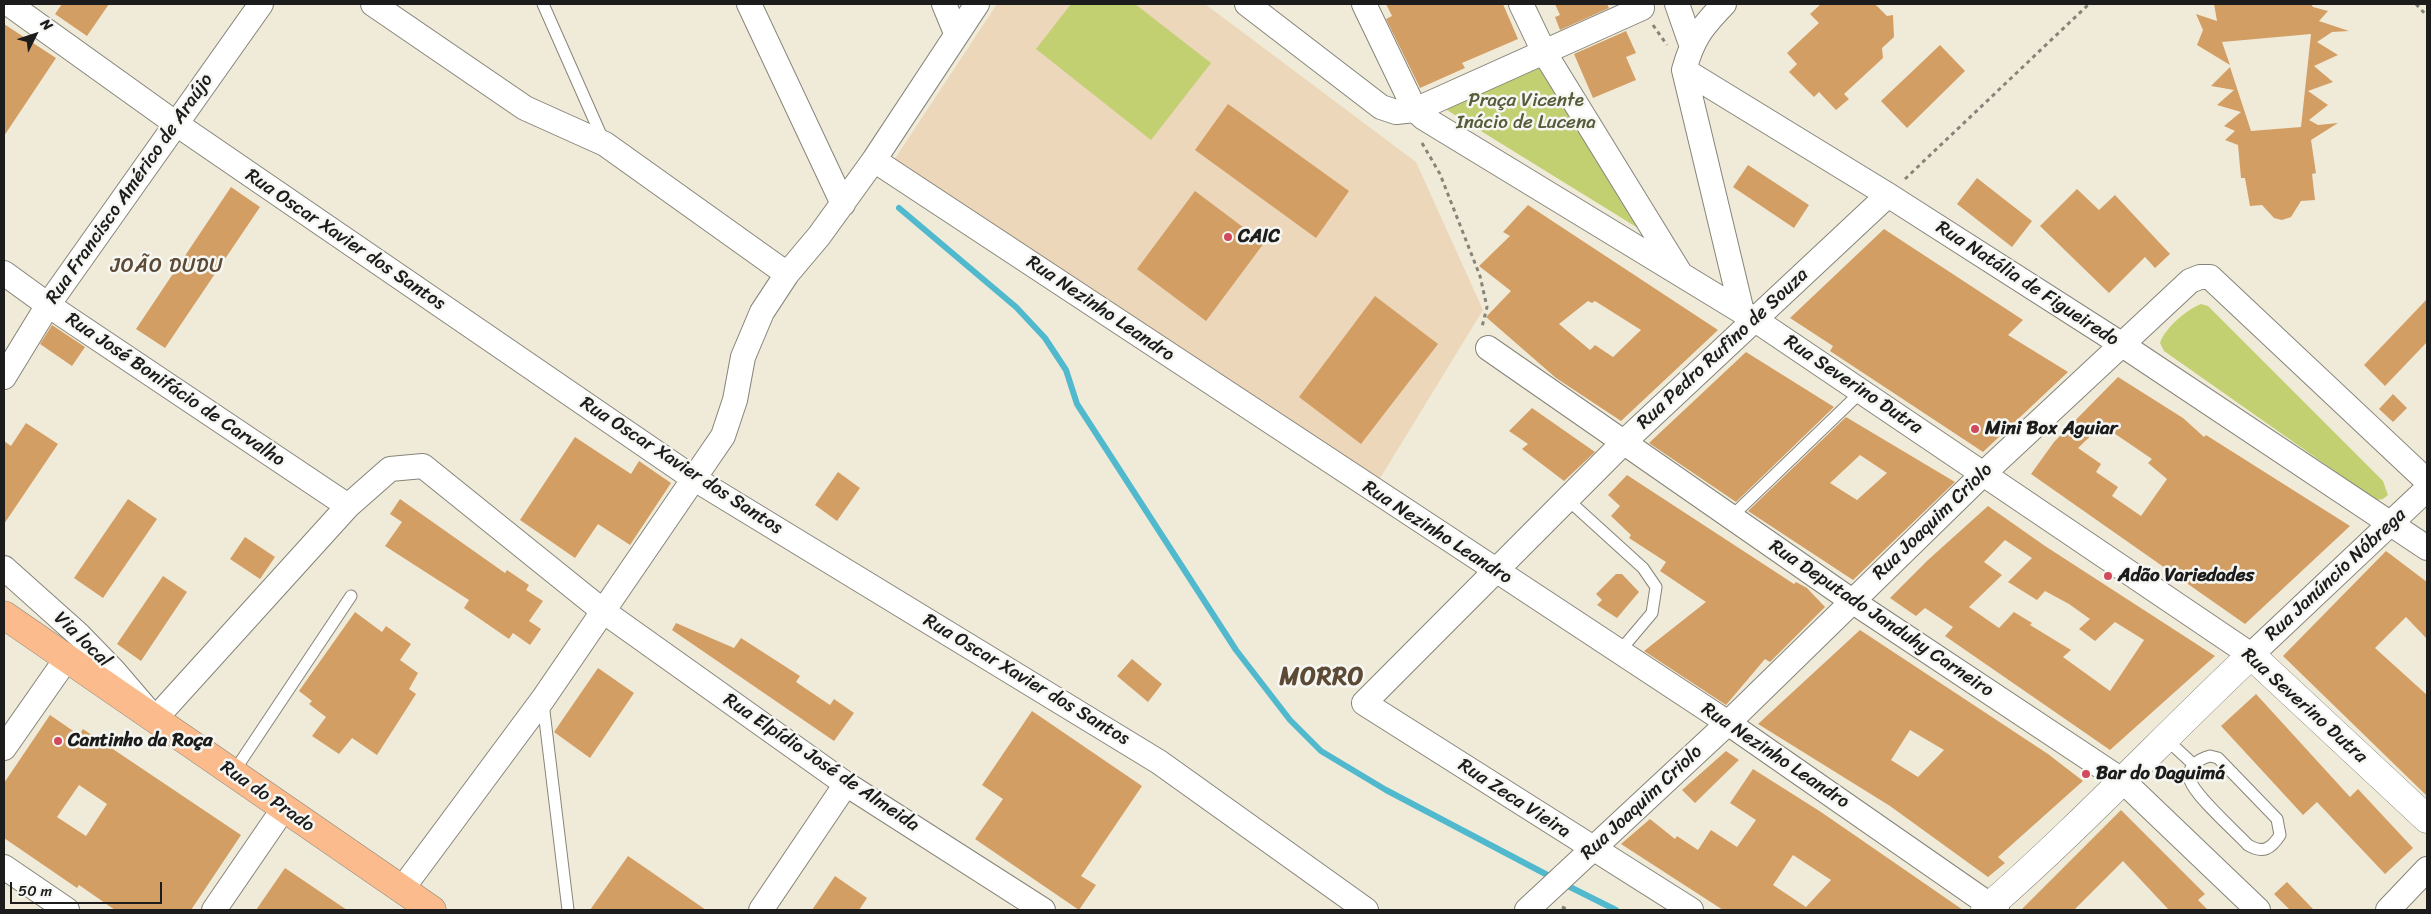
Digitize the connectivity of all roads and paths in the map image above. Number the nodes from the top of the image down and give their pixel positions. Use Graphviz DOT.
graph roads {
  1 [pos="9,4"];
  2 [pos="261,4"];
  3 [pos="373,4"];
  4 [pos="543,4"];
  5 [pos="749,4"];
  6 [pos="944,4"];
  7 [pos="976,4"];
  8 [pos="1246,4"];
  9 [pos="1364,4"];
  10 [pos="1521,4"];
  11 [pos="1677,4"];
  12 [pos="1724,4"];
  13 [pos="2089,4"];
  14 [pos="2416,4"];
  15 [pos="1642,8"];
  16 [pos="2427,16"];
  17 [pos="956,33"];
  18 [pos="1691,44"];
  19 [pos="1544,52"];
  20 [pos="1684,70"];
  21 [pos="1415,110"];
  22 [pos="175,124"];
  23 [pos="605,144"];
  24 [pos="874,160"];
  25 [pos="1888,195"];
  26 [pos="843,204"];
  27 [pos="4,273"];
  28 [pos="787,274"];
  29 [pos="1682,277"];
  30 [pos="48,305"];
  31 [pos="1748,316"];
  32 [pos="2121,344"];
  33 [pos="1488,348"];
  34 [pos="4,377"];
  35 [pos="1862,390"];
  36 [pos="1624,442"];
  37 [pos="1982,475"];
  38 [pos="694,478"];
  39 [pos="2427,481"];
  40 [pos="2427,489"];
  41 [pos="1567,499"];
  42 [pos="348,506"];
  43 [pos="1732,517"];
  44 [pos="2391,524"];
  45 [pos="2427,548"];
  46 [pos="4,568"];
  47 [pos="1494,571"];
  48 [pos="351,596"];
  49 [pos="1852,601"];
  50 [pos="603,611"];
  51 [pos="4,615"];
  52 [pos="1618,652"];
  53 [pos="2252,655"];
  54 [pos="67,658"];
  55 [pos="543,699"];
  56 [pos="1364,703"];
  57 [pos="155,719"];
  58 [pos="1728,723"];
  59 [pos="2164,737"];
  60 [pos="4,748"];
  61 [pos="2194,764"];
  62 [pos="234,773"];
  63 [pos="2123,781"];
  64 [pos="846,784"];
  65 [pos="284,808"];
  66 [pos="2427,819"];
  67 [pos="1594,850"];
  68 [pos="4,867"];
  69 [pos="2427,869"];
  70 [pos="402,890"];
  71 [pos="1991,908"];
  72 [pos="67,910"];
  73 [pos="214,910"];
  74 [pos="432,910"];
  75 [pos="568,910"];
  76 [pos="761,910"];
  77 [pos="1043,910"];
  78 [pos="1366,910"];
  79 [pos="1527,910"];
  80 [pos="1691,910"];
  81 [pos="2258,910"];
  82 [pos="2388,910"];
  1 -- 22 [label="street, Rua Oscar Xavier dos Santos"];
  2 -- 22 [label="street, Rua Francisco Américo de Araújo"];
  3 -- 23 [label="street"];
  4 -- 23 [label="lane"];
  5 -- 26 [label="street"];
  6 -- 17 [label="street"];
  7 -- 17 [label="street"];
  8 -- 21 [label="street"];
  9 -- 21 [label="street"];
  10 -- 19 [label="street"];
  11 -- 18 [label="street"];
  12 -- 18 [label="street"];
  13 -- 25 [label="path"];
  14 -- 16 [label="path"];
  15 -- 19 [label="street"];
  15 -- 20 [label="path"];
  17 -- 24 [label="street"];
  18 -- 20 [label="street"];
  19 -- 21 [label="street"];
  19 -- 29 [label="street"];
  20 -- 25 [label="street, Rua Natália de Figueiredo"];
  20 -- 31 [label="street"];
  21 -- 29 [label="street, Rua Severino Dutra"];
  21 -- 33 [label="path"];
  22 -- 30 [label="street, Rua Francisco Américo de Araújo"];
  22 -- 38 [label="street, Rua Oscar Xavier dos Santos"];
  23 -- 28 [label="street"];
  24 -- 26 [label="street"];
  24 -- 47 [label="street, Rua Nezinho Leandro"];
  25 -- 31 [label="street, Rua Pedro Rufino de Souza"];
  25 -- 32 [label="street, Rua Natália de Figueiredo"];
  26 -- 28 [label="street"];
  27 -- 30 [label="street, Rua José Bonifácio de Carvalho"];
  28 -- 38 [label="street"];
  29 -- 31 [label="street, Rua Severino Dutra"];
  30 -- 34 [label="street, Rua Francisco Américo de Araújo"];
  30 -- 42 [label="street, Rua José Bonifácio de Carvalho"];
  31 -- 35 [label="street, Rua Severino Dutra"];
  31 -- 36 [label="street, Rua Pedro Rufino de Souza"];
  32 -- 37 [label="street, Rua Joaquim Criolo"];
  32 -- 39 [label="street, Rua Joaquim Criolo"];
  32 -- 44 [label="street, Rua Natália de Figueiredo"];
  33 -- 36 [label="street, Rua Deputado Janduhy Carneiro"];
  35 -- 37 [label="street, Rua Severino Dutra"];
  35 -- 43 [label="lane"];
  36 -- 41 [label="street, Rua Pedro Rufino de Souza"];
  36 -- 43 [label="street, Rua Deputado Janduhy Carneiro"];
  37 -- 49 [label="street, Rua Joaquim Criolo"];
  37 -- 53 [label="street, Rua Severino Dutra"];
  38 -- 50 [label="street"];
  38 -- 78 [label="street, Rua Oscar Xavier dos Santos"];
  40 -- 44 [label="street, Rua Janúncio Nóbrega"];
  41 -- 47 [label="street, Rua Pedro Rufino de Souza"];
  41 -- 52 [label="lane"];
  42 -- 50 [label="street, Rua Elpídio José de Almeida"];
  42 -- 57 [label="street, Rua Elpídio José de Almeida"];
  43 -- 49 [label="street, Rua Deputado Janduhy Carneiro"];
  44 -- 45 [label="street, Rua Natália de Figueiredo"];
  44 -- 53 [label="street, Rua Janúncio Nóbrega"];
  46 -- 57 [label="street, Via local"];
  47 -- 52 [label="street, Rua Nezinho Leandro"];
  47 -- 56 [label="street, Rua Pedro Rufino de Souza"];
  48 -- 62 [label="lane"];
  49 -- 58 [label="street, Rua Joaquim Criolo"];
  49 -- 63 [label="street, Rua Deputado Janduhy Carneiro"];
  50 -- 55 [label="street"];
  50 -- 64 [label="street, Rua Elpídio José de Almeida"];
  51 -- 54 [label="main road, Rua do Prado"];
  52 -- 58 [label="street, Rua Nezinho Leandro"];
  53 -- 59 [label="street, Rua Janúncio Nóbrega"];
  53 -- 66 [label="street, Rua Severino Dutra"];
  54 -- 57 [label="main road, Rua do Prado"];
  54 -- 60 [label="street"];
  55 -- 70 [label="street"];
  55 -- 75 [label="lane"];
  56 -- 67 [label="street, Rua Zeca Vieira"];
  57 -- 62 [label="main road, Rua do Prado"];
  58 -- 67 [label="street, Rua Joaquim Criolo"];
  58 -- 71 [label="street, Rua Nezinho Leandro"];
  59 -- 61 [label="lane"];
  59 -- 63 [label="street, Rua Janúncio Nóbrega"];
  61 -- 61 [label="lane"];
  62 -- 65 [label="main road, Rua do Prado"];
  63 -- 71 [label="street, Rua Janúncio Nóbrega"];
  63 -- 81 [label="street, Rua Deputado Janduhy Carneiro"];
  64 -- 76 [label="street"];
  64 -- 77 [label="street, Rua Elpídio José de Almeida"];
  65 -- 70 [label="main road, Rua do Prado"];
  65 -- 73 [label="street"];
  67 -- 79 [label="street, Rua Joaquim Criolo"];
  67 -- 80 [label="street, Rua Zeca Vieira"];
  68 -- 72 [label="street"];
  69 -- 82 [label="street"];
  70 -- 74 [label="main road, Rua do Prado"];
}
